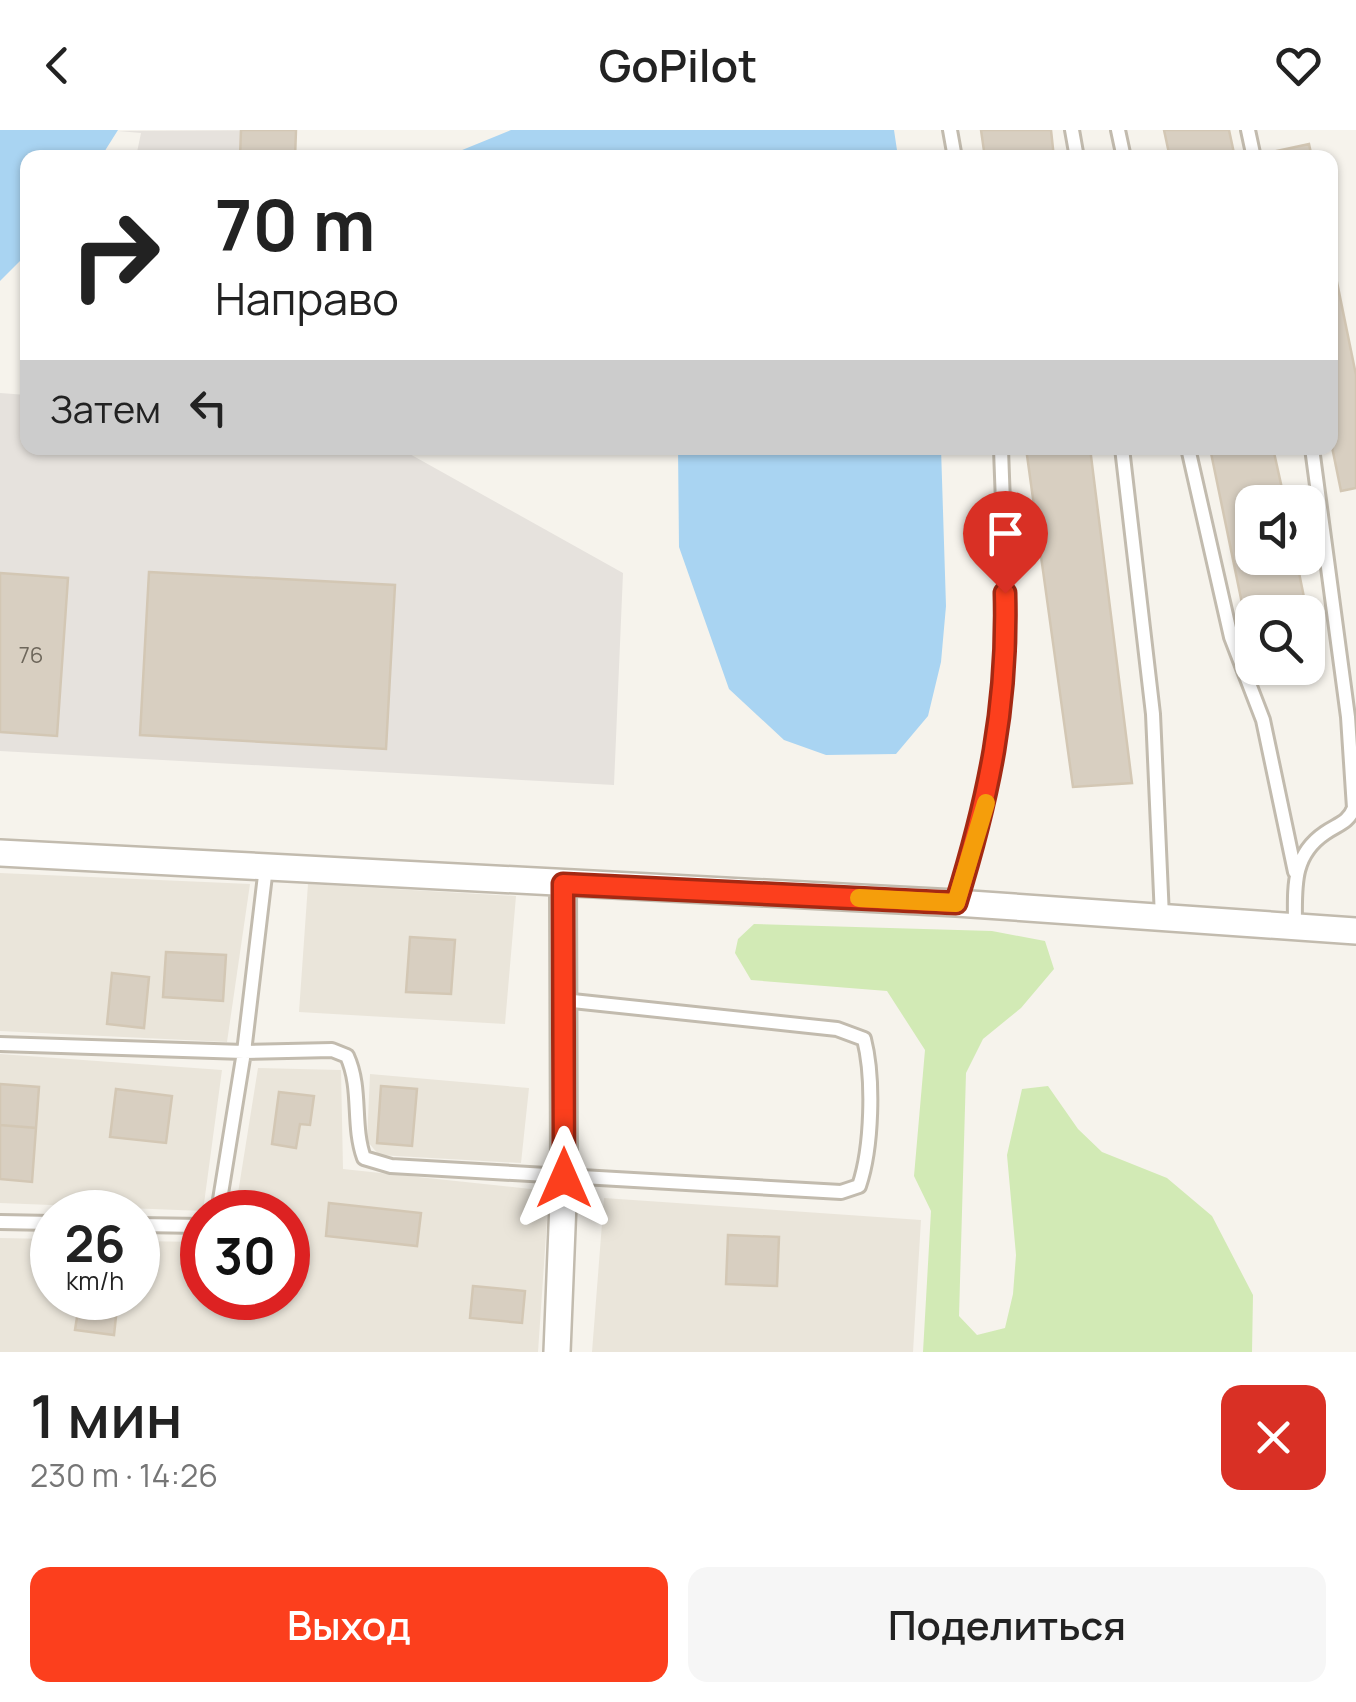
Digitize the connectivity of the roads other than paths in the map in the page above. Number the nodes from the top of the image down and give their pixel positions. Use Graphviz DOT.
graph roads {
  1 [pos="1000,455"];
  2 [pos="1123,455"];
  3 [pos="1190,455"];
  4 [pos="1313,455"];
  5 [pos="1355,808"];
  6 [pos="0,852"];
  7 [pos="266,867"];
  8 [pos="1295,872"];
  9 [pos="563,884"];
  10 [pos="956,903"];
  11 [pos="1162,918"];
  12 [pos="1295,927"];
  13 [pos="1356,931"];
  14 [pos="563,1000"];
  15 [pos="0,1044"];
  16 [pos="244,1052"];
  17 [pos="564,1178"];
  18 [pos="222,1190"];
  19 [pos="0,1222"];
  20 [pos="30,1223"];
  21 [pos="557,1352"];
  1 -- 10 [label="lane"];
  2 -- 11 [label="lane"];
  3 -- 8 [label="lane"];
  4 -- 5 [label="lane"];
  5 -- 8 [label="lane"];
  6 -- 7 [label="street"];
  7 -- 9 [label="street"];
  7 -- 16 [label="lane"];
  8 -- 12 [label="lane"];
  9 -- 10 [label="street"];
  9 -- 14 [label="street"];
  10 -- 11 [label="street"];
  11 -- 12 [label="street"];
  12 -- 13 [label="street"];
  14 -- 17 [label="street"];
  14 -- 17 [label="lane"];
  15 -- 16 [label="lane"];
  16 -- 17 [label="lane"];
  16 -- 18 [label="lane"];
  17 -- 21 [label="street"];
  19 -- 20 [label="lane"];
}
